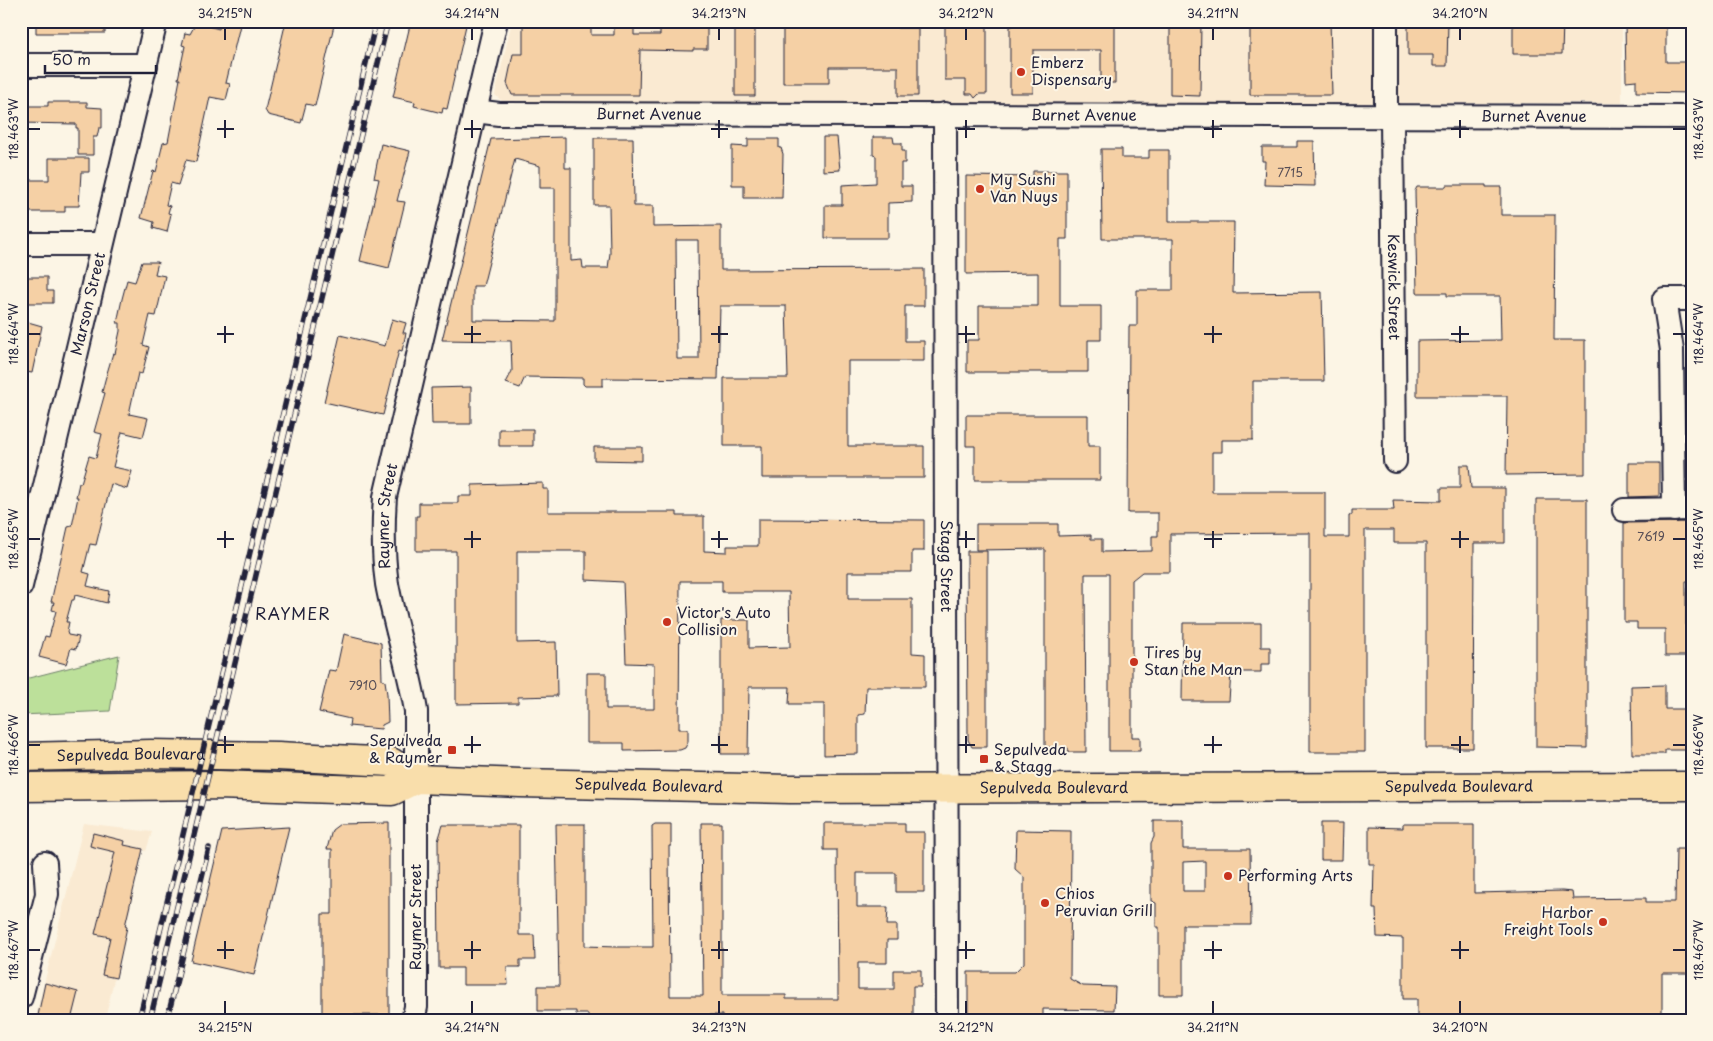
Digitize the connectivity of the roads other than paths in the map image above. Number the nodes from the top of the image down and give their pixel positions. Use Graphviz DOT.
graph roads {
  1 [pos="156,21"];
  2 [pos="496,21"];
  3 [pos="1386,21"];
  4 [pos="21,65"];
  5 [pos="146,65"];
  6 [pos="475,111"];
  7 [pos="945,114"];
  8 [pos="1389,115"];
  9 [pos="1692,117"];
  10 [pos="21,244"];
  11 [pos="102,244"];
  12 [pos="1692,299"];
  13 [pos="1682,405"];
  14 [pos="1396,461"];
  15 [pos="1624,510"];
  16 [pos="1683,510"];
  17 [pos="21,586"];
  18 [pos="21,757"];
  19 [pos="416,779"];
  20 [pos="21,786"];
  21 [pos="1692,786"];
  22 [pos="948,787"];
  23 [pos="45,864"];
  24 [pos="21,997"];
  25 [pos="413,1020"];
  26 [pos="947,1020"];
  1 -- 5 [label="street, Marson Street"];
  2 -- 6 [label="street, Raymer Street"];
  3 -- 8 [label="street, Keswick Street"];
  4 -- 5 [label="street"];
  5 -- 11 [label="street, Marson Street"];
  6 -- 7 [label="street, Burnet Avenue"];
  6 -- 19 [label="street, Raymer Street"];
  7 -- 8 [label="street, Burnet Avenue"];
  7 -- 22 [label="street, Stagg Street"];
  8 -- 9 [label="street, Burnet Avenue"];
  8 -- 14 [label="street, Keswick Street"];
  10 -- 11 [label="street"];
  11 -- 17 [label="street, Marson Street"];
  12 -- 13 [label="street"];
  13 -- 16 [label="street"];
  15 -- 16 [label="street"];
  18 -- 19 [label="main road, Sepulveda Boulevard"];
  19 -- 20 [label="main road, Sepulveda Boulevard"];
  19 -- 22 [label="main road, Sepulveda Boulevard"];
  19 -- 25 [label="street, Raymer Street"];
  21 -- 22 [label="main road, Sepulveda Boulevard"];
  22 -- 26 [label="street, Stagg Street"];
  23 -- 24 [label="street"];
}
